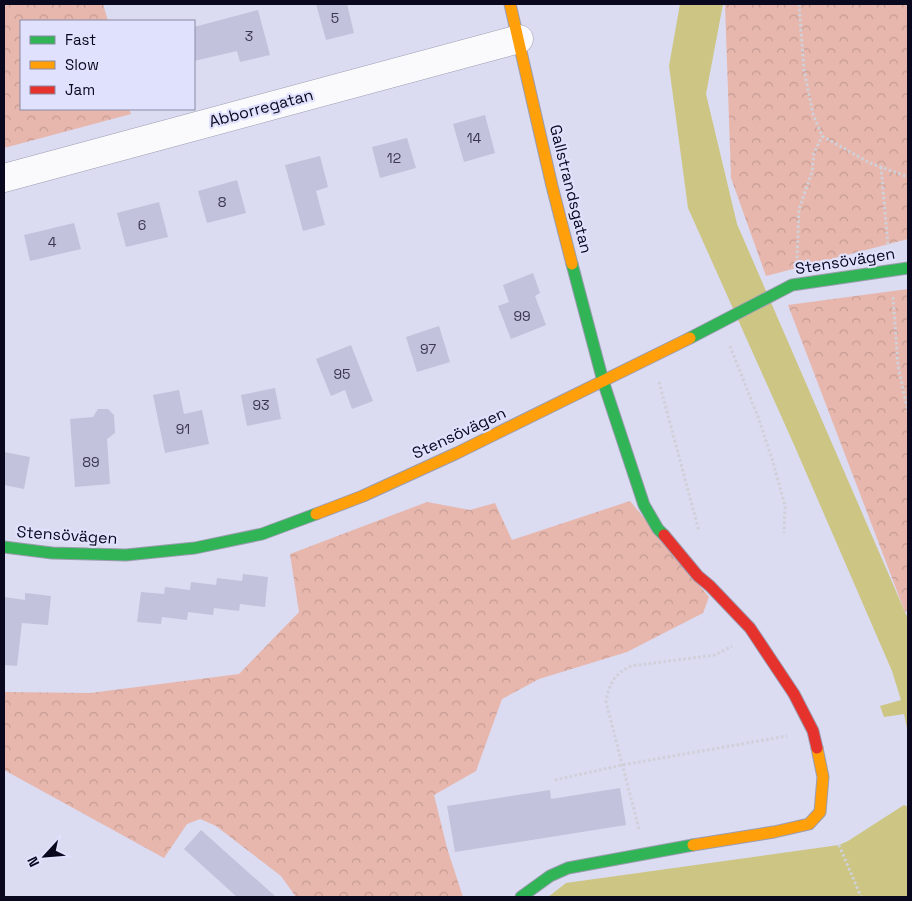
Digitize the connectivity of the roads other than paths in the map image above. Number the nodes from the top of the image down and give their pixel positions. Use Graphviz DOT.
graph roads {
  1 [pos="510,4"];
  2 [pos="519,39"];
  3 [pos="4,178"];
  4 [pos="908,268"];
  5 [pos="603,381"];
  6 [pos="4,547"];
  7 [pos="521,897"];
  1 -- 2 [label="street, Gallstrandsgatan"];
  2 -- 3 [label="street, Abborregatan"];
  2 -- 5 [label="street, Gallstrandsgatan"];
  4 -- 5 [label="street, Stensövägen"];
  5 -- 6 [label="street, Stensövägen"];
  5 -- 7 [label="street, Gallstrandsgatan"];
}
